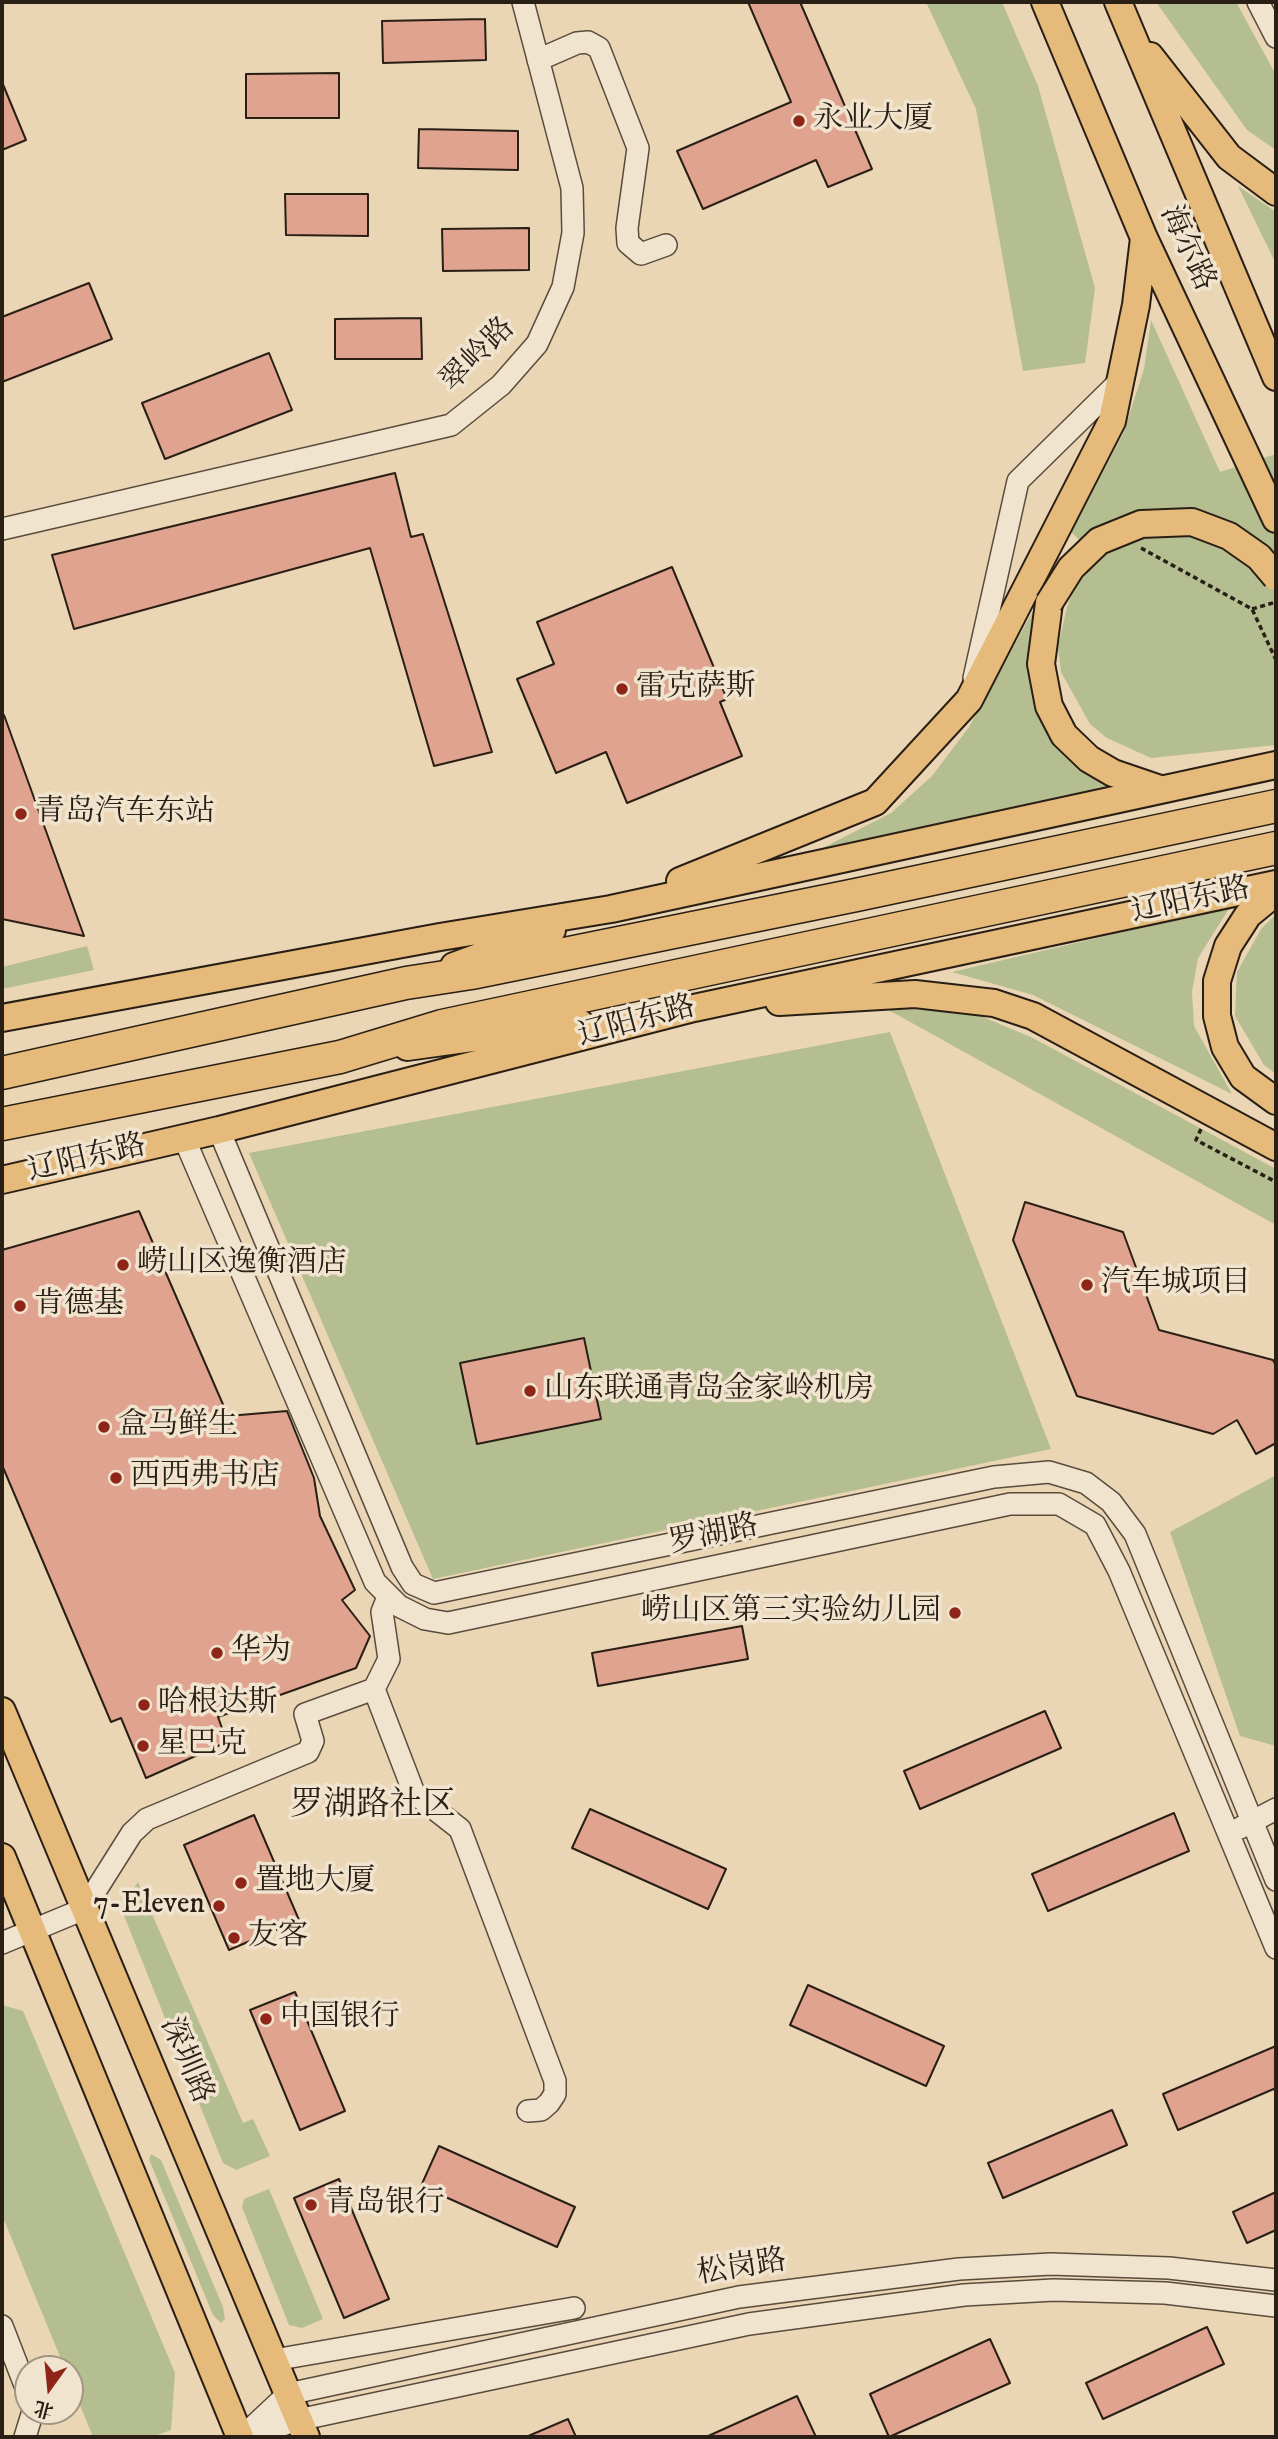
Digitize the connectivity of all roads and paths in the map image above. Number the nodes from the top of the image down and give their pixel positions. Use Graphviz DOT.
graph roads {
  1 [pos="523,2"];
  2 [pos="1045,2"];
  3 [pos="1118,2"];
  4 [pos="1258,2"];
  5 [pos="1130,30"];
  6 [pos="1276,37"];
  7 [pos="538,60"];
  8 [pos="1276,192"];
  9 [pos="1144,238"];
  10 [pos="666,246"];
  11 [pos="1276,377"];
  12 [pos="1120,381"];
  13 [pos="1276,519"];
  14 [pos="2,529"];
  15 [pos="1132,543"];
  16 [pos="1276,577"];
  17 [pos="1276,602"];
  18 [pos="1252,609"];
  19 [pos="1276,660"];
  20 [pos="969,700"];
  21 [pos="1276,765"];
  22 [pos="1162,789"];
  23 [pos="1276,806"];
  24 [pos="1276,848"];
  25 [pos="1276,884"];
  26 [pos="1276,892"];
  27 [pos="611,909"];
  28 [pos="406,983"];
  29 [pos="694,1008"];
  30 [pos="2,1018"];
  31 [pos="341,1057"];
  32 [pos="2,1073"];
  33 [pos="1276,1101"];
  34 [pos="1210,1112"];
  35 [pos="2,1124"];
  36 [pos="219,1130"];
  37 [pos="184,1138"];
  38 [pos="1276,1147"];
  39 [pos="2,1180"];
  40 [pos="1276,1182"];
  41 [pos="388,1597"];
  42 [pos="374,1689"];
  43 [pos="2,1711"];
  44 [pos="1276,1810"];
  45 [pos="1252,1822"];
  46 [pos="1228,1834"];
  47 [pos="2,1857"];
  48 [pos="1276,1881"];
  49 [pos="84,1909"];
  50 [pos="30,1932"];
  51 [pos="2,1943"];
  52 [pos="1276,1948"];
  53 [pos="528,2111"];
  54 [pos="1276,2280"];
  55 [pos="1276,2306"];
  56 [pos="574,2308"];
  57 [pos="2,2326"];
  58 [pos="14,2357"];
  59 [pos="274,2360"];
  60 [pos="288,2394"];
  61 [pos="302,2428"];
  62 [pos="242,2437"];
  1 -- 7 [label="street, 翠岭路"];
  2 -- 9 [label="main road, 海尔路"];
  3 -- 5 [label="main road, 海尔路"];
  4 -- 6 [label="street"];
  5 -- 8 [label="main road"];
  5 -- 11 [label="main road, 海尔路"];
  7 -- 10 [label="street"];
  7 -- 14 [label="street, 翠岭路"];
  9 -- 12 [label="main road"];
  9 -- 13 [label="main road, 海尔路"];
  12 -- 20 [label="main road"];
  12 -- 20 [label="street"];
  15 -- 18 [label="path"];
  16 -- 22 [label="main road, bridge"];
  17 -- 18 [label="path"];
  18 -- 19 [label="path"];
  20 -- 27 [label="main road"];
  21 -- 22 [label="main road"];
  22 -- 27 [label="main road"];
  23 -- 28 [label="highway"];
  24 -- 31 [label="highway, 辽阳东路"];
  25 -- 29 [label="main road, 辽阳东路"];
  26 -- 33 [label="main road"];
  27 -- 28 [label="main road"];
  27 -- 30 [label="main road"];
  28 -- 32 [label="highway"];
  29 -- 31 [label="main road"];
  29 -- 34 [label="main road"];
  29 -- 36 [label="main road, 辽阳东路"];
  31 -- 35 [label="highway, 辽阳东路"];
  34 -- 38 [label="main road"];
  34 -- 40 [label="path"];
  36 -- 37 [label="main road, 辽阳东路"];
  36 -- 45 [label="street"];
  37 -- 39 [label="main road, 辽阳东路"];
  37 -- 41 [label="street, 罗湖路"];
  41 -- 42 [label="street"];
  41 -- 46 [label="street, 罗湖路"];
  42 -- 49 [label="street"];
  42 -- 53 [label="street"];
  43 -- 49 [label="main road, 深圳路"];
  44 -- 45 [label="street"];
  45 -- 46 [label="street"];
  45 -- 48 [label="street"];
  46 -- 52 [label="street, 罗湖路"];
  47 -- 50 [label="main road"];
  49 -- 50 [label="street"];
  49 -- 59 [label="main road, 深圳路"];
  50 -- 51 [label="street"];
  50 -- 62 [label="main road"];
  54 -- 60 [label="street, 松岗路"];
  55 -- 61 [label="street, 松岗路"];
  56 -- 59 [label="street"];
  57 -- 58 [label="street"];
  59 -- 60 [label="main road, 深圳路"];
  60 -- 61 [label="main road, 深圳路"];
  60 -- 62 [label="street"];
  61 -- 62 [label="street, 松岗路"];
}
